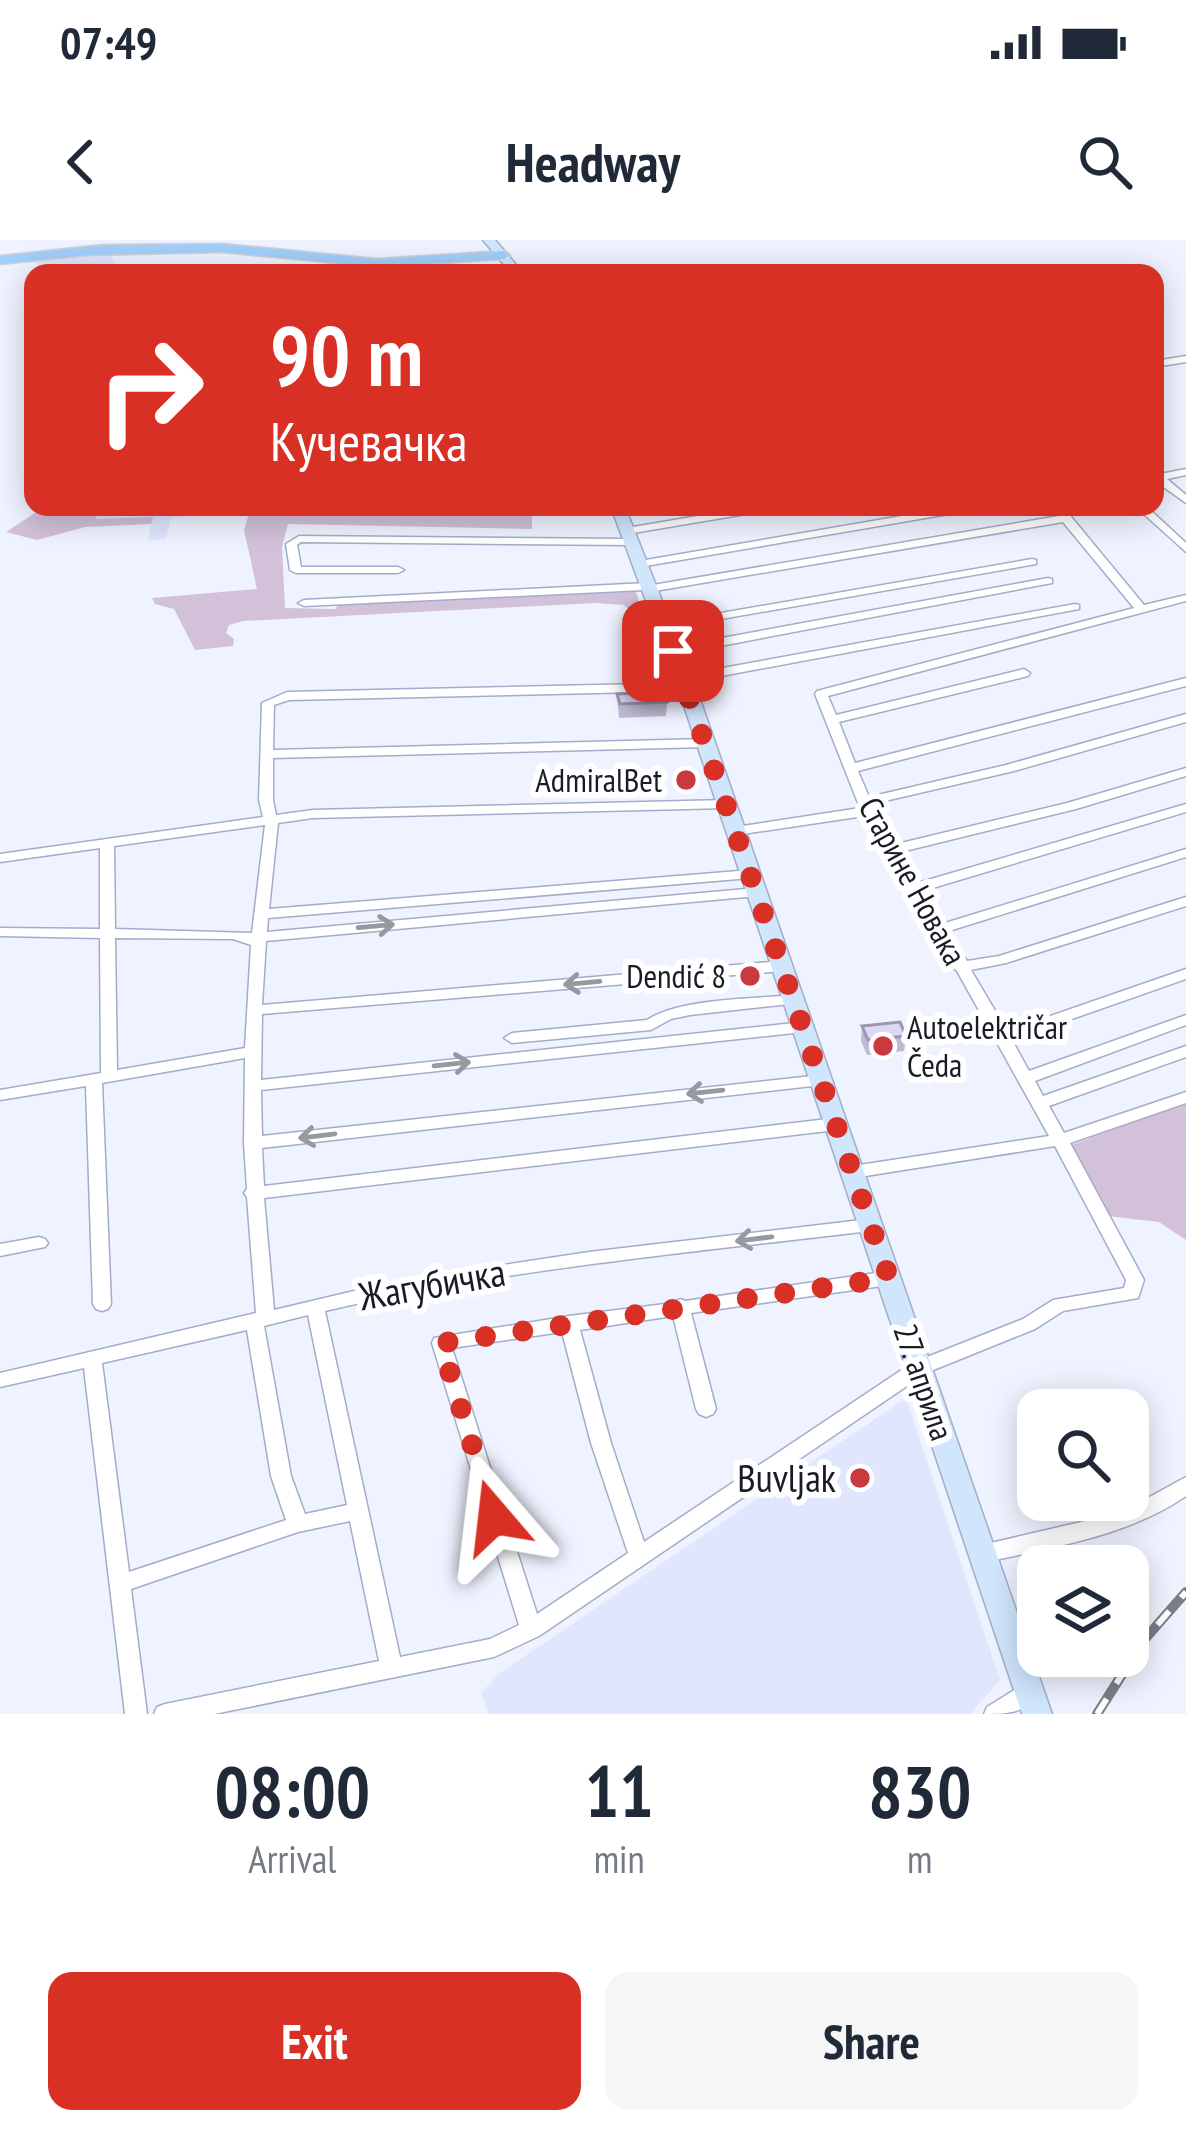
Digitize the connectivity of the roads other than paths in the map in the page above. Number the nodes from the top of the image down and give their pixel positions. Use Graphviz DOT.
graph roads {
  1 [pos="152,240"];
  2 [pos="188,240"];
  3 [pos="274,240"];
  4 [pos="487,240"];
  5 [pos="88,251"];
  6 [pos="473,255"];
  7 [pos="503,255"];
  8 [pos="299,256"];
  9 [pos="0,260"];
  10 [pos="445,260"];
  11 [pos="510,264"];
  12 [pos="625,516"];
  13 [pos="726,516"];
  14 [pos="920,516"];
  15 [pos="1151,516"];
  16 [pos="1066,518"];
  17 [pos="629,536"];
  18 [pos="1186,549"];
  19 [pos="1032,562"];
  20 [pos="640,564"];
  21 [pos="398,570"];
  22 [pos="1048,581"];
  23 [pos="649,587"];
  24 [pos="1186,598"];
  25 [pos="304,603"];
  26 [pos="1076,607"];
  27 [pos="1142,610"];
  28 [pos="664,626"];
  29 [pos="673,651"];
  30 [pos="1024,674"];
  31 [pos="1186,682"];
  32 [pos="685,683"];
  33 [pos="1186,718"];
  34 [pos="832,720"];
  35 [pos="706,743"];
  36 [pos="266,754"];
  37 [pos="853,768"];
  38 [pos="1186,772"];
  39 [pos="727,804"];
  40 [pos="867,806"];
  41 [pos="1186,808"];
  42 [pos="271,820"];
  43 [pos="736,831"];
  44 [pos="107,844"];
  45 [pos="895,849"];
  46 [pos="1186,853"];
  47 [pos="0,858"];
  48 [pos="754,883"];
  49 [pos="918,888"];
  50 [pos="1186,901"];
  51 [pos="939,929"];
  52 [pos="0,932"];
  53 [pos="253,932"];
  54 [pos="109,935"];
  55 [pos="782,966"];
  56 [pos="960,967"];
  57 [pos="1186,974"];
  58 [pos="794,1000"];
  59 [pos="254,1010"];
  60 [pos="1186,1020"];
  61 [pos="803,1027"];
  62 [pos="512,1038"];
  63 [pos="1003,1038"];
  64 [pos="1186,1051"];
  65 [pos="253,1052"];
  66 [pos="102,1077"];
  67 [pos="1026,1078"];
  68 [pos="821,1080"];
  69 [pos="252,1086"];
  70 [pos="0,1095"];
  71 [pos="1186,1097"];
  72 [pos="1040,1103"];
  73 [pos="836,1124"];
  74 [pos="1060,1141"];
  75 [pos="252,1144"];
  76 [pos="853,1172"];
  77 [pos="253,1193"];
  78 [pos="870,1225"];
  79 [pos="39,1243"];
  80 [pos="0,1250"];
  81 [pos="889,1278"];
  82 [pos="102,1304"];
  83 [pos="315,1305"];
  84 [pos="680,1306"];
  85 [pos="260,1317"];
  86 [pos="569,1323"];
  87 [pos="92,1359"];
  88 [pos="920,1368"];
  89 [pos="0,1380"];
  90 [pos="706,1409"];
  91 [pos="1186,1485"];
  92 [pos="359,1511"];
  93 [pos="298,1524"];
  94 [pos="982,1554"];
  95 [pos="639,1556"];
  96 [pos="121,1584"];
  97 [pos="531,1629"];
  98 [pos="392,1667"];
  99 [pos="1033,1702"];
  100 [pos="136,1714"];
  101 [pos="165,1714"];
  102 [pos="995,1714"];
  1 -- 5 [label="main road"];
  2 -- 5 [label="main road"];
  3 -- 8 [label="main road"];
  4 -- 6 [label="main road"];
  4 -- 7 [label="main road"];
  5 -- 8 [label="main road"];
  5 -- 9 [label="main road"];
  6 -- 7 [label="main road"];
  6 -- 10 [label="main road"];
  7 -- 10 [label="main road"];
  7 -- 11 [label="main road"];
  8 -- 10 [label="main road"];
  12 -- 17 [label="main road, 27. априла"];
  13 -- 17 [label="street"];
  14 -- 20 [label="street"];
  15 -- 18 [label="street"];
  16 -- 23 [label="street"];
  16 -- 27 [label="street"];
  17 -- 20 [label="main road, 27. априла"];
  17 -- 21 [label="street"];
  19 -- 28 [label="street"];
  20 -- 23 [label="main road, 27. априла"];
  22 -- 29 [label="street"];
  23 -- 25 [label="street"];
  23 -- 28 [label="main road, 27. априла"];
  24 -- 27 [label="street"];
  26 -- 32 [label="street"];
  27 -- 34 [label="street"];
  28 -- 29 [label="main road, 27. априла"];
  29 -- 32 [label="main road, 27. априла"];
  30 -- 34 [label="street"];
  31 -- 37 [label="street"];
  32 -- 35 [label="main road, 27. априла"];
  32 -- 36 [label="street"];
  33 -- 40 [label="street"];
  34 -- 37 [label="street, Старине Новака"];
  35 -- 36 [label="street"];
  35 -- 39 [label="main road, 27. априла"];
  36 -- 42 [label="street"];
  37 -- 40 [label="street, Старине Новака"];
  38 -- 45 [label="street"];
  39 -- 42 [label="street"];
  39 -- 43 [label="main road, 27. априла"];
  40 -- 43 [label="street"];
  40 -- 45 [label="street, Старине Новака"];
  41 -- 49 [label="street"];
  42 -- 44 [label="street"];
  42 -- 53 [label="street"];
  43 -- 48 [label="main road, 27. априла"];
  44 -- 47 [label="street"];
  44 -- 54 [label="street"];
  45 -- 49 [label="street, Старине Новака"];
  46 -- 51 [label="street"];
  48 -- 53 [label="street"];
  48 -- 55 [label="main road, 27. априла"];
  49 -- 51 [label="street, Старине Новака"];
  50 -- 56 [label="street"];
  51 -- 56 [label="street, Старине Новака"];
  52 -- 54 [label="street"];
  53 -- 54 [label="street"];
  53 -- 59 [label="street"];
  54 -- 66 [label="street"];
  55 -- 58 [label="main road, 27. априла"];
  55 -- 59 [label="street, one-way"];
  56 -- 63 [label="street, Старине Новака"];
  57 -- 63 [label="street"];
  58 -- 61 [label="main road, 27. априла"];
  58 -- 62 [label="street"];
  59 -- 65 [label="street"];
  60 -- 67 [label="street"];
  61 -- 68 [label="main road, 27. априла"];
  69 -- 61 [label="street, one-way"];
  63 -- 67 [label="street, Старине Новака"];
  64 -- 72 [label="street"];
  65 -- 66 [label="street"];
  65 -- 69 [label="street"];
  66 -- 70 [label="street"];
  66 -- 82 [label="street"];
  67 -- 72 [label="street, Старине Новака"];
  68 -- 73 [label="main road, 27. априла"];
  68 -- 75 [label="street, one-way"];
  69 -- 75 [label="street"];
  71 -- 74 [label="street"];
  72 -- 74 [label="street, Старине Новака"];
  73 -- 76 [label="main road, 27. априла"];
  73 -- 77 [label="street"];
  74 -- 76 [label="street"];
  74 -- 88 [label="street, Старине Новака"];
  75 -- 77 [label="street"];
  76 -- 78 [label="main road, 27. априла"];
  77 -- 85 [label="street"];
  78 -- 81 [label="main road, 27. априла"];
  78 -- 83 [label="street, Жагубичка, one-way"];
  79 -- 80 [label="street"];
  81 -- 84 [label="street"];
  81 -- 88 [label="main road, 27. априла"];
  83 -- 85 [label="street, Жагубичка"];
  83 -- 92 [label="street"];
  84 -- 86 [label="street"];
  84 -- 90 [label="street"];
  85 -- 87 [label="street, Жагубичка"];
  85 -- 93 [label="street"];
  86 -- 95 [label="street"];
  86 -- 97 [label="street"];
  87 -- 89 [label="street, Жагубичка"];
  87 -- 96 [label="street"];
  88 -- 94 [label="main road, 27. априла"];
  88 -- 95 [label="street"];
  91 -- 94 [label="street"];
  92 -- 93 [label="street"];
  92 -- 98 [label="street"];
  93 -- 96 [label="street"];
  94 -- 99 [label="main road, 27. априла"];
  95 -- 97 [label="street"];
  96 -- 100 [label="street"];
  97 -- 98 [label="street"];
  98 -- 101 [label="street"];
  99 -- 102 [label="street"];
}
